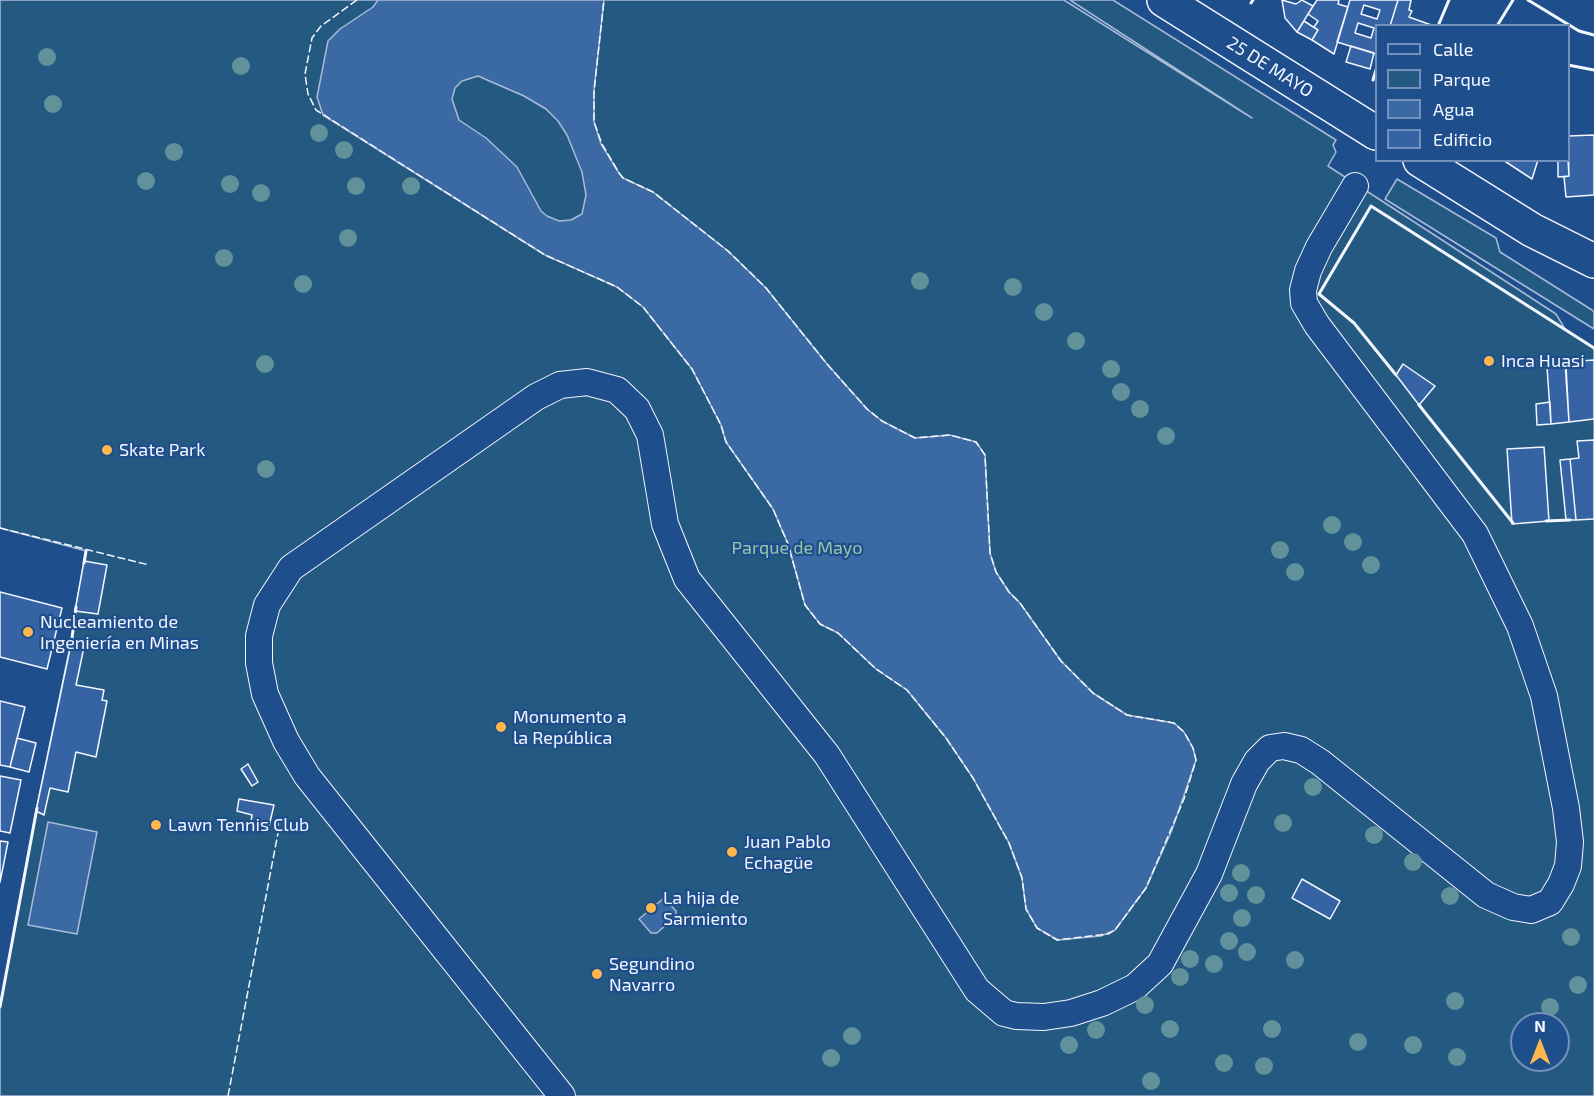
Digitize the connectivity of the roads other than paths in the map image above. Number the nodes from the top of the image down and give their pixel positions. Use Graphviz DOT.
graph roads {
  1 [pos="1164,0"];
  2 [pos="1375,132"];
  3 [pos="1423,162"];
  4 [pos="1355,186"];
  5 [pos="1532,230"];
  6 [pos="1594,261"];
  7 [pos="1594,282"];
  8 [pos="562,1096"];
  1 -- 2 [label="street, 25 DE MAYO"];
  3 -- 5 [label="street"];
  4 -- 8 [label="street"];
  5 -- 6 [label="street"];
  5 -- 7 [label="street"];
}
